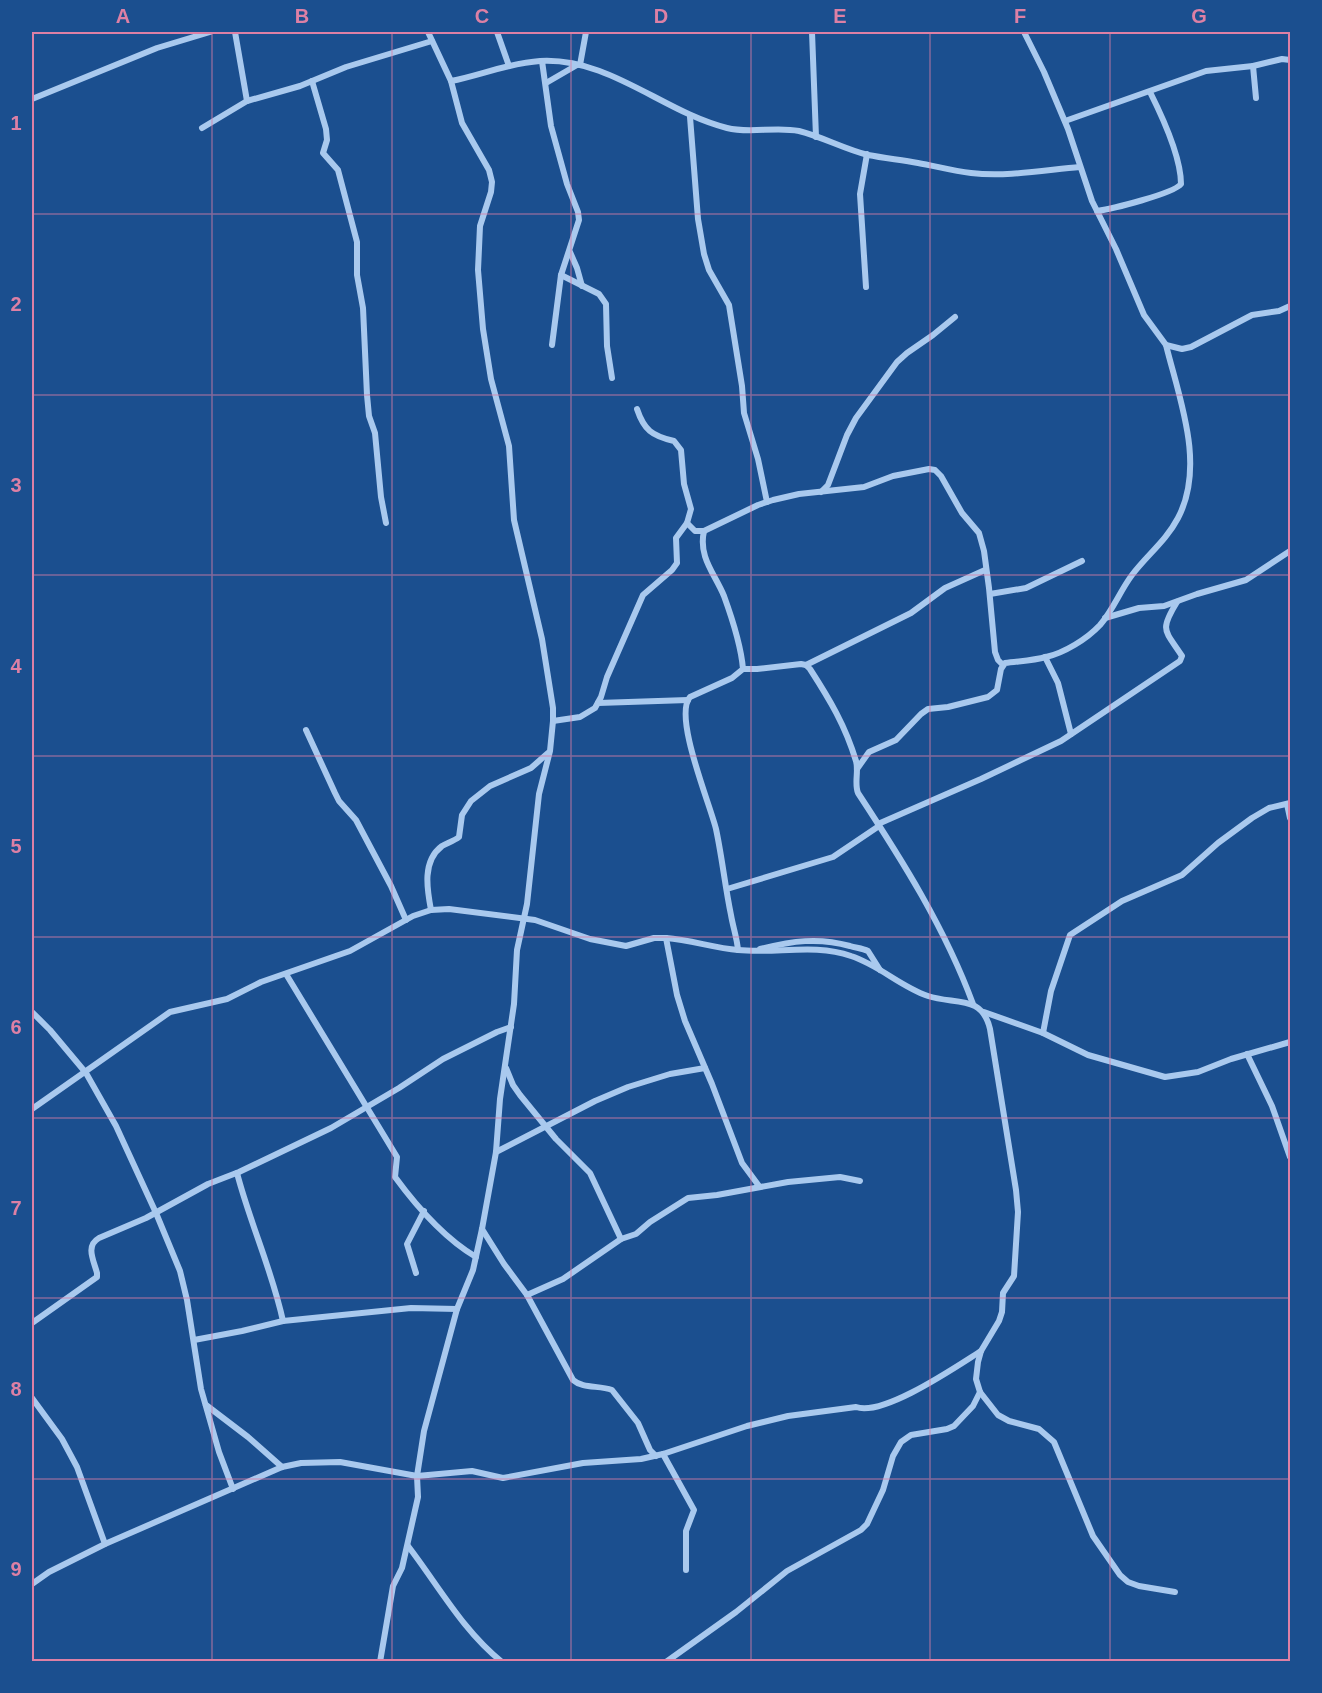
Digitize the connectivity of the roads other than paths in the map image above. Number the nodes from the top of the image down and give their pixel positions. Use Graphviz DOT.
graph roads {
  1 [pos="210,32"];
  2 [pos="235,32"];
  3 [pos="428,32"];
  4 [pos="497,32"];
  5 [pos="586,32"];
  6 [pos="812,32"];
  7 [pos="1024,32"];
  8 [pos="432,41"];
  9 [pos="1290,60"];
  10 [pos="542,61"];
  11 [pos="579,65"];
  12 [pos="509,66"];
  13 [pos="1252,66"];
  14 [pos="312,81"];
  15 [pos="451,81"];
  16 [pos="546,83"];
  17 [pos="1150,92"];
  18 [pos="1257,98"];
  19 [pos="32,99"];
  20 [pos="247,101"];
  21 [pos="690,117"];
  22 [pos="1065,121"];
  23 [pos="202,128"];
  24 [pos="816,137"];
  25 [pos="867,154"];
  26 [pos="1080,167"];
  27 [pos="1097,211"];
  28 [pos="570,252"];
  29 [pos="561,275"];
  30 [pos="582,286"];
  31 [pos="866,287"];
  32 [pos="1290,306"];
  33 [pos="955,317"];
  34 [pos="552,345"];
  35 [pos="1166,345"];
  36 [pos="612,378"];
  37 [pos="637,409"];
  38 [pos="820,493"];
  39 [pos="767,502"];
  40 [pos="386,523"];
  41 [pos="687,523"];
  42 [pos="704,531"];
  43 [pos="1290,551"];
  44 [pos="1082,561"];
  45 [pos="985,570"];
  46 [pos="990,594"];
  47 [pos="1177,602"];
  48 [pos="1105,618"];
  49 [pos="1045,657"];
  50 [pos="1003,664"];
  51 [pos="806,665"];
  52 [pos="743,669"];
  53 [pos="687,700"];
  54 [pos="598,703"];
  55 [pos="553,721"];
  56 [pos="306,730"];
  57 [pos="1071,734"];
  58 [pos="550,752"];
  59 [pos="857,769"];
  60 [pos="1288,804"];
  61 [pos="1290,818"];
  62 [pos="878,825"];
  63 [pos="727,889"];
  64 [pos="431,910"];
  65 [pos="525,919"];
  66 [pos="406,920"];
  67 [pos="666,938"];
  68 [pos="738,951"];
  69 [pos="754,951"];
  70 [pos="880,970"];
  71 [pos="286,974"];
  72 [pos="973,1004"];
  73 [pos="32,1012"];
  74 [pos="984,1012"];
  75 [pos="511,1027"];
  76 [pos="1043,1033"];
  77 [pos="1290,1042"];
  78 [pos="1247,1054"];
  79 [pos="506,1067"];
  80 [pos="705,1068"];
  81 [pos="86,1072"];
  82 [pos="366,1107"];
  83 [pos="32,1109"];
  84 [pos="544,1126"];
  85 [pos="496,1152"];
  86 [pos="1290,1157"];
  87 [pos="237,1173"];
  88 [pos="860,1181"];
  89 [pos="759,1186"];
  90 [pos="424,1211"];
  91 [pos="156,1213"];
  92 [pos="482,1229"];
  93 [pos="621,1239"];
  94 [pos="476,1257"];
  95 [pos="416,1273"];
  96 [pos="527,1295"];
  97 [pos="457,1309"];
  98 [pos="283,1321"];
  99 [pos="32,1323"];
  100 [pos="194,1340"];
  101 [pos="981,1351"];
  102 [pos="980,1392"];
  103 [pos="32,1398"];
  104 [pos="206,1405"];
  105 [pos="660,1455"];
  106 [pos="282,1467"];
  107 [pos="417,1476"];
  108 [pos="233,1489"];
  109 [pos="105,1544"];
  110 [pos="408,1546"];
  111 [pos="686,1570"];
  112 [pos="32,1584"];
  113 [pos="1175,1592"];
  114 [pos="380,1662"];
  115 [pos="502,1662"];
  116 [pos="666,1662"];
  1 -- 19 [label="street"];
  2 -- 20 [label="street"];
  3 -- 8 [label="street"];
  4 -- 12 [label="street"];
  5 -- 11 [label="street"];
  6 -- 24 [label="street"];
  7 -- 22 [label="street"];
  8 -- 14 [label="street"];
  8 -- 15 [label="street"];
  9 -- 13 [label="street"];
  10 -- 11 [label="street"];
  10 -- 12 [label="street"];
  10 -- 16 [label="street"];
  11 -- 16 [label="street"];
  11 -- 21 [label="street"];
  12 -- 15 [label="street"];
  13 -- 17 [label="street"];
  13 -- 18 [label="street"];
  14 -- 20 [label="street"];
  14 -- 40 [label="street"];
  15 -- 55 [label="street"];
  16 -- 28 [label="street"];
  17 -- 22 [label="street"];
  17 -- 27 [label="street"];
  20 -- 23 [label="street"];
  21 -- 24 [label="street"];
  21 -- 39 [label="street"];
  22 -- 26 [label="street"];
  24 -- 25 [label="street"];
  25 -- 26 [label="street"];
  25 -- 31 [label="street"];
  26 -- 27 [label="street"];
  27 -- 35 [label="street"];
  28 -- 29 [label="street"];
  28 -- 30 [label="street"];
  29 -- 30 [label="street"];
  29 -- 34 [label="street"];
  30 -- 36 [label="street"];
  32 -- 35 [label="street"];
  33 -- 38 [label="street"];
  35 -- 48 [label="street"];
  37 -- 41 [label="street"];
  38 -- 39 [label="street"];
  38 -- 45 [label="street"];
  39 -- 42 [label="street"];
  41 -- 42 [label="street"];
  41 -- 54 [label="street"];
  42 -- 52 [label="street"];
  43 -- 47 [label="street"];
  44 -- 46 [label="street"];
  45 -- 46 [label="street"];
  45 -- 51 [label="street"];
  46 -- 50 [label="street"];
  47 -- 48 [label="street"];
  47 -- 57 [label="street"];
  48 -- 49 [label="street"];
  49 -- 50 [label="street"];
  49 -- 57 [label="street"];
  50 -- 59 [label="street"];
  51 -- 52 [label="street"];
  51 -- 59 [label="street"];
  52 -- 53 [label="street"];
  53 -- 54 [label="street"];
  53 -- 63 [label="street"];
  54 -- 55 [label="street"];
  55 -- 58 [label="street"];
  56 -- 66 [label="street"];
  57 -- 62 [label="street"];
  58 -- 64 [label="street"];
  58 -- 65 [label="street"];
  59 -- 62 [label="street"];
  60 -- 61 [label="street"];
  60 -- 76 [label="street"];
  62 -- 63 [label="street"];
  62 -- 72 [label="street"];
  63 -- 68 [label="street"];
  64 -- 65 [label="street"];
  64 -- 66 [label="street"];
  65 -- 67 [label="street"];
  65 -- 75 [label="street"];
  66 -- 71 [label="street"];
  67 -- 68 [label="street"];
  67 -- 80 [label="street"];
  68 -- 69 [label="street"];
  69 -- 70 [label="street"];
  69 -- 70 [label="street"];
  70 -- 72 [label="street"];
  71 -- 81 [label="street"];
  71 -- 82 [label="street"];
  72 -- 74 [label="street"];
  73 -- 81 [label="street"];
  74 -- 76 [label="street"];
  74 -- 101 [label="street"];
  75 -- 79 [label="street"];
  75 -- 82 [label="street"];
  76 -- 78 [label="street"];
  77 -- 78 [label="street"];
  78 -- 86 [label="street"];
  79 -- 84 [label="street"];
  79 -- 85 [label="street"];
  80 -- 84 [label="street"];
  80 -- 89 [label="street"];
  81 -- 83 [label="street"];
  81 -- 91 [label="street"];
  82 -- 87 [label="street"];
  82 -- 90 [label="street"];
  84 -- 85 [label="street"];
  84 -- 93 [label="street"];
  85 -- 92 [label="street"];
  87 -- 91 [label="street"];
  87 -- 98 [label="street"];
  88 -- 89 [label="street"];
  89 -- 93 [label="street"];
  90 -- 94 [label="street"];
  90 -- 95 [label="street"];
  91 -- 99 [label="street"];
  91 -- 100 [label="street"];
  92 -- 94 [label="street"];
  92 -- 96 [label="street"];
  93 -- 96 [label="street"];
  94 -- 97 [label="street"];
  96 -- 105 [label="street"];
  97 -- 98 [label="street"];
  97 -- 107 [label="street"];
  98 -- 100 [label="street"];
  100 -- 104 [label="street"];
  101 -- 102 [label="street"];
  101 -- 105 [label="street"];
  102 -- 113 [label="street"];
  102 -- 116 [label="street"];
  103 -- 109 [label="street"];
  104 -- 106 [label="street"];
  104 -- 108 [label="street"];
  105 -- 107 [label="street"];
  105 -- 111 [label="street"];
  106 -- 107 [label="street"];
  106 -- 108 [label="street"];
  107 -- 110 [label="street"];
  108 -- 109 [label="street"];
  109 -- 112 [label="street"];
  110 -- 114 [label="street"];
  110 -- 115 [label="street"];
}
